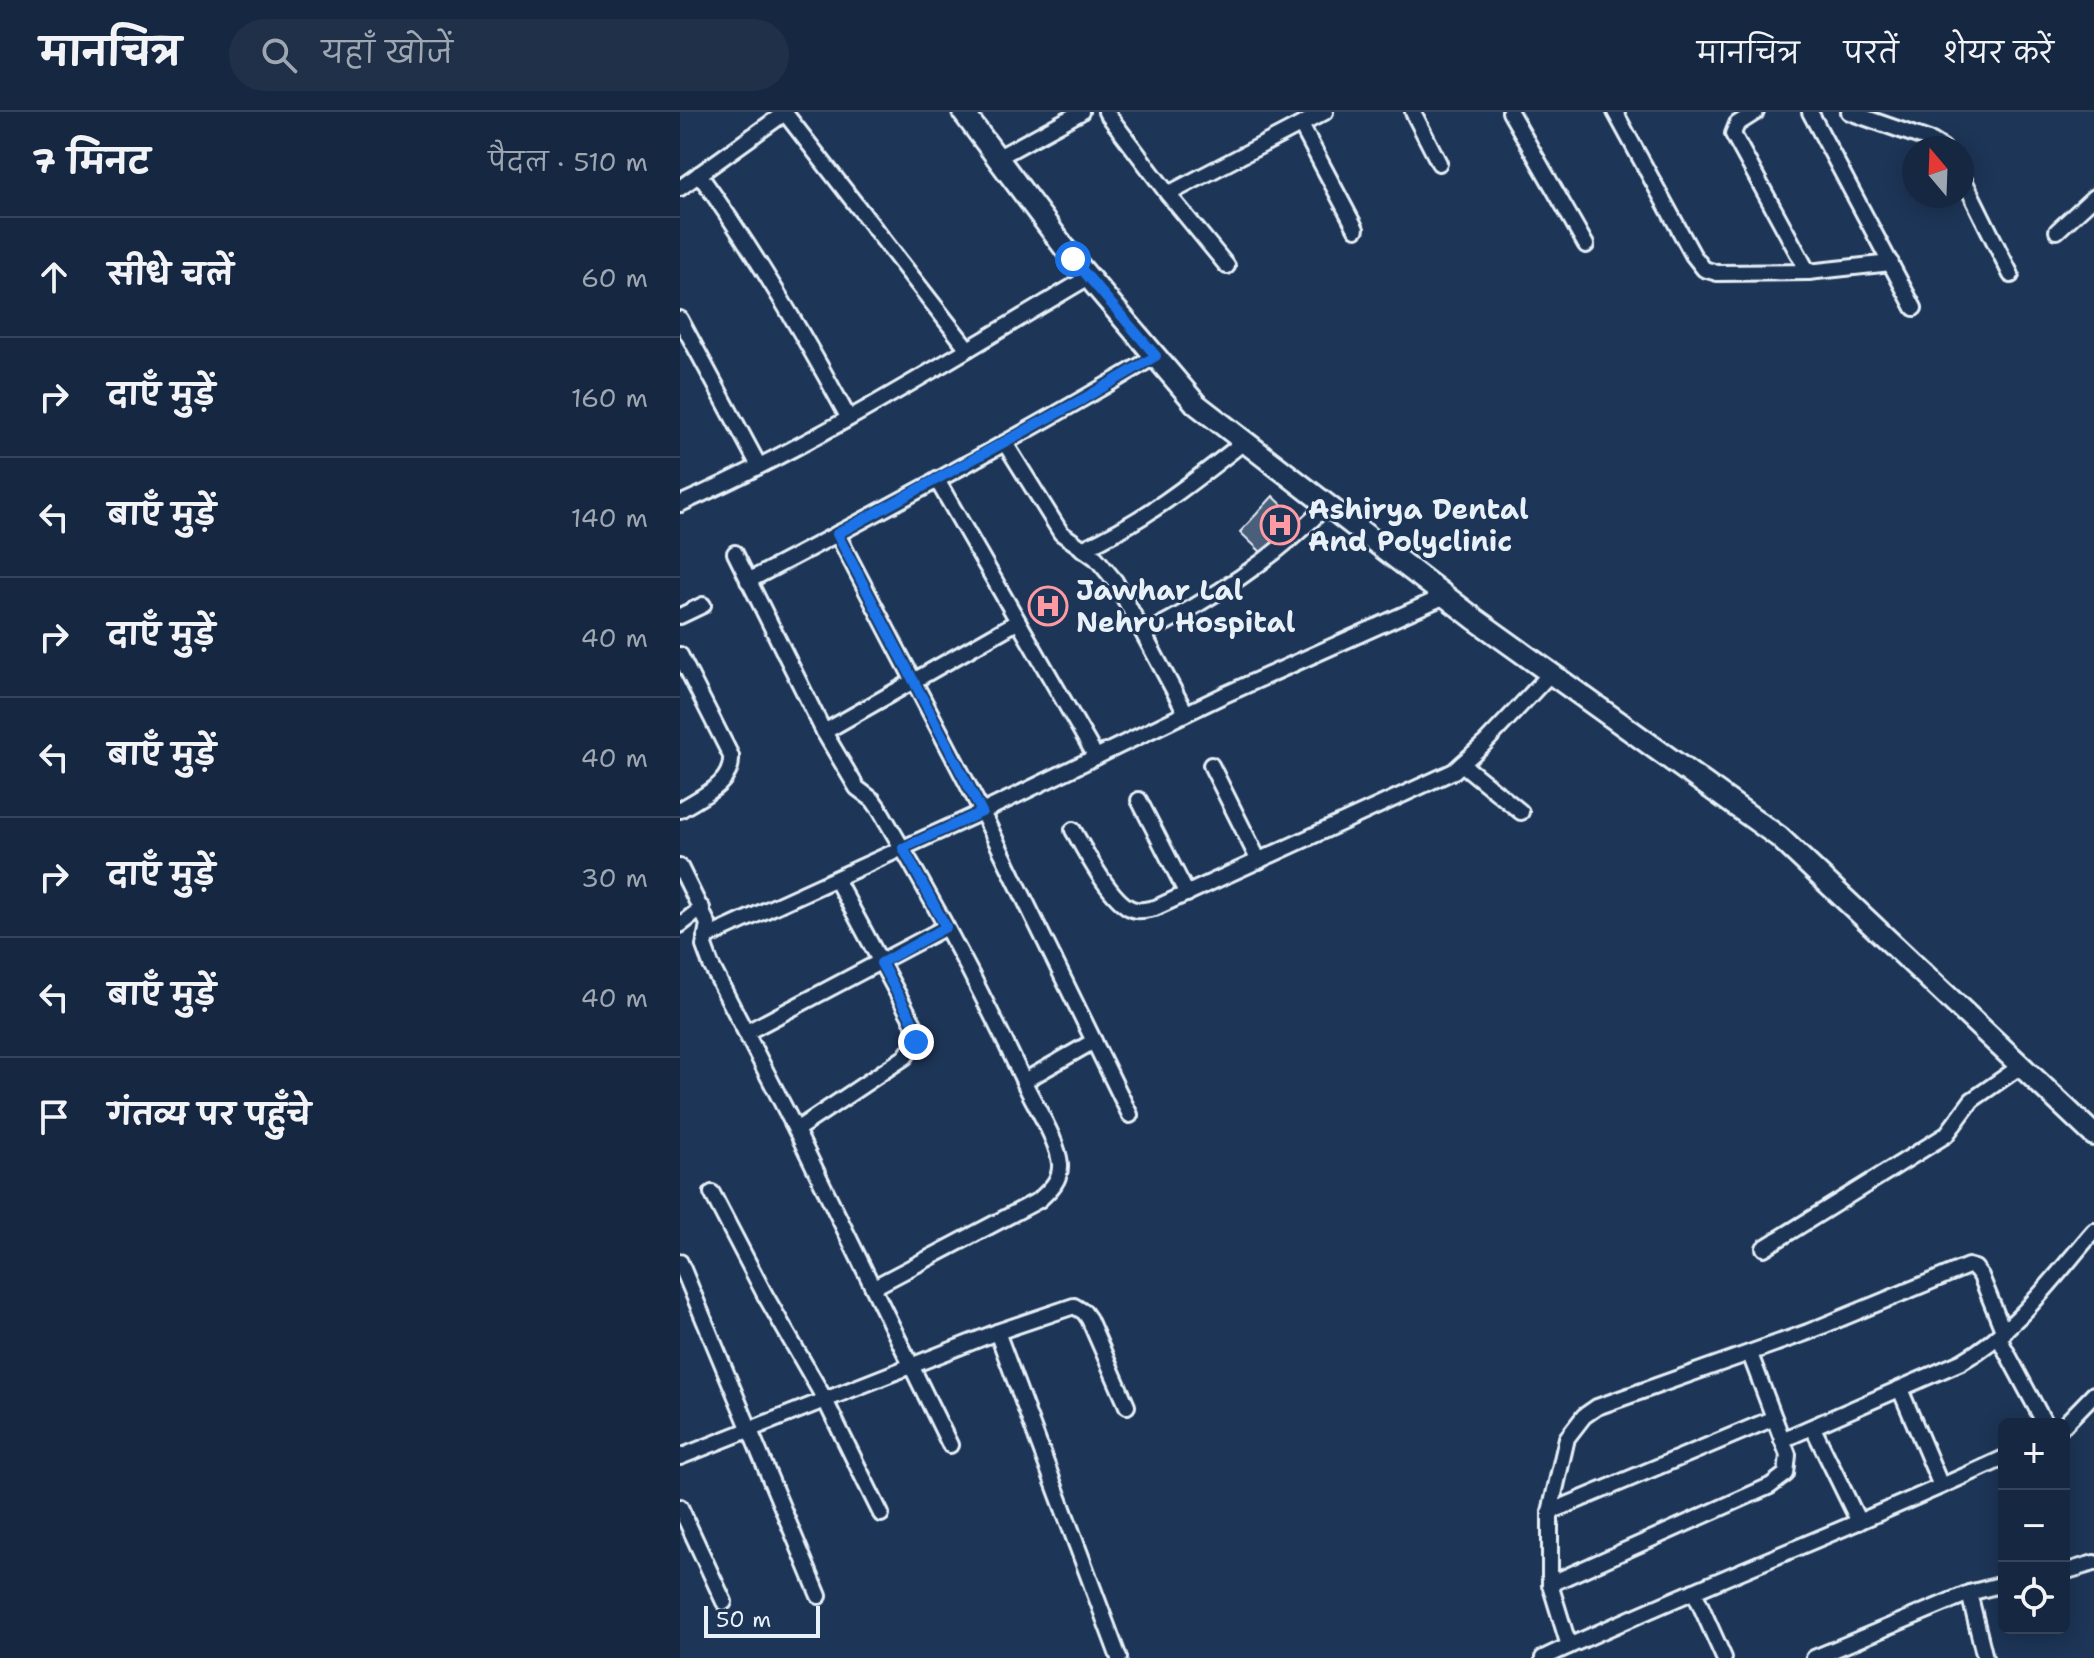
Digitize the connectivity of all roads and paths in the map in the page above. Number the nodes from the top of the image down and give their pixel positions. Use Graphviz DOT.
graph roads {
  1 [pos="786,112"];
  2 [pos="963,112"];
  3 [pos="1081,112"];
  4 [pos="1106,112"];
  5 [pos="1325,112"];
  6 [pos="1413,112"];
  7 [pos="1510,112"];
  8 [pos="1615,112"];
  9 [pos="1756,112"];
  10 [pos="1810,112"];
  11 [pos="1849,112"];
  12 [pos="1301,125"];
  13 [pos="1918,136"];
  14 [pos="997,158"];
  15 [pos="1439,163"];
  16 [pos="699,174"];
  17 [pos="680,188"];
  18 [pos="1168,194"];
  19 [pos="2094,197"];
  20 [pos="1974,200"];
  21 [pos="1356,229"];
  22 [pos="2057,231"];
  23 [pos="1586,245"];
  24 [pos="1891,263"];
  25 [pos="1227,266"];
  26 [pos="1808,272"];
  27 [pos="2011,275"];
  28 [pos="1089,277"];
  29 [pos="1914,308"];
  30 [pos="680,319"];
  31 [pos="968,349"];
  32 [pos="1156,356"];
  33 [pos="848,417"];
  34 [pos="1245,441"];
  35 [pos="1005,443"];
  36 [pos="759,466"];
  37 [pos="937,480"];
  38 [pos="680,504"];
  39 [pos="1327,505"];
  40 [pos="837,534"];
  41 [pos="1082,549"];
  42 [pos="735,553"];
  43 [pos="748,581"];
  44 [pos="1445,596"];
  45 [pos="703,605"];
  46 [pos="680,616"];
  47 [pos="1017,622"];
  48 [pos="1144,634"];
  49 [pos="680,655"];
  50 [pos="1551,673"];
  51 [pos="914,681"];
  52 [pos="1186,713"];
  53 [pos="824,732"];
  54 [pos="1096,757"];
  55 [pos="1462,764"];
  56 [pos="1211,765"];
  57 [pos="1139,800"];
  58 [pos="680,810"];
  59 [pos="982,812"];
  60 [pos="1521,812"];
  61 [pos="1073,830"];
  62 [pos="903,848"];
  63 [pos="1259,861"];
  64 [pos="680,867"];
  65 [pos="836,879"];
  66 [pos="1187,894"];
  67 [pos="702,908"];
  68 [pos="680,925"];
  69 [pos="946,927"];
  70 [pos="705,938"];
  71 [pos="881,963"];
  72 [pos="747,1032"];
  73 [pos="1094,1041"];
  74 [pos="2021,1066"];
  75 [pos="1024,1081"];
  76 [pos="1130,1115"];
  77 [pos="796,1130"];
  78 [pos="2094,1135"];
  79 [pos="712,1193"];
  80 [pos="2094,1231"];
  81 [pos="1764,1248"];
  82 [pos="680,1262"];
  83 [pos="874,1287"];
  84 [pos="997,1332"];
  85 [pos="2002,1335"];
  86 [pos="1750,1354"];
  87 [pos="913,1365"];
  88 [pos="1900,1389"];
  89 [pos="2094,1394"];
  90 [pos="824,1398"];
  91 [pos="1127,1406"];
  92 [pos="1774,1418"];
  93 [pos="2042,1418"];
  94 [pos="2070,1419"];
  95 [pos="749,1428"];
  96 [pos="1813,1428"];
  97 [pos="1782,1440"];
  98 [pos="950,1445"];
  99 [pos="680,1457"];
  100 [pos="1998,1461"];
  101 [pos="1941,1486"];
  102 [pos="680,1507"];
  103 [pos="1550,1512"];
  104 [pos="881,1514"];
  105 [pos="1859,1522"];
  106 [pos="2094,1563"];
  107 [pos="2070,1570"];
  108 [pos="1550,1584"];
  109 [pos="1998,1586"];
  110 [pos="1694,1591"];
  111 [pos="1969,1593"];
  112 [pos="819,1596"];
  113 [pos="724,1602"];
  114 [pos="1569,1646"];
  115 [pos="1833,1654"];
  116 [pos="1119,1658"];
  117 [pos="1543,1658"];
  118 [pos="1724,1658"];
  119 [pos="1814,1658"];
  120 [pos="1985,1658"];
  1 -- 16 [label="street"];
  1 -- 31 [label="street"];
  2 -- 14 [label="street"];
  3 -- 14 [label="street"];
  4 -- 18 [label="street"];
  5 -- 12 [label="street"];
  6 -- 15 [label="street"];
  7 -- 23 [label="street"];
  8 -- 26 [label="street"];
  9 -- 26 [label="street"];
  10 -- 24 [label="street"];
  11 -- 13 [label="street"];
  12 -- 18 [label="street"];
  12 -- 21 [label="street"];
  14 -- 28 [label="street"];
  16 -- 17 [label="street"];
  16 -- 33 [label="street"];
  18 -- 25 [label="street"];
  19 -- 22 [label="street"];
  20 -- 27 [label="street"];
  24 -- 26 [label="street"];
  24 -- 29 [label="street"];
  28 -- 31 [label="street"];
  28 -- 32 [label="street"];
  30 -- 36 [label="street"];
  31 -- 33 [label="street"];
  32 -- 34 [label="street"];
  32 -- 35 [label="street"];
  33 -- 36 [label="street"];
  34 -- 39 [label="street"];
  34 -- 41 [label="street"];
  35 -- 37 [label="street"];
  35 -- 41 [label="street"];
  36 -- 38 [label="street"];
  37 -- 40 [label="street"];
  37 -- 47 [label="street"];
  39 -- 44 [label="street"];
  39 -- 48 [label="street"];
  40 -- 43 [label="street"];
  40 -- 51 [label="street"];
  41 -- 48 [label="street"];
  42 -- 43 [label="street"];
  43 -- 53 [label="street"];
  44 -- 50 [label="street"];
  44 -- 52 [label="street"];
  45 -- 46 [label="street"];
  47 -- 51 [label="street"];
  47 -- 54 [label="street"];
  48 -- 52 [label="street"];
  49 -- 58 [label="street"];
  50 -- 55 [label="street"];
  50 -- 74 [label="street"];
  51 -- 53 [label="street"];
  51 -- 59 [label="street"];
  52 -- 54 [label="street"];
  53 -- 62 [label="street"];
  54 -- 59 [label="street"];
  55 -- 60 [label="street"];
  55 -- 63 [label="street"];
  56 -- 63 [label="street"];
  57 -- 66 [label="street"];
  59 -- 62 [label="street"];
  59 -- 73 [label="street"];
  61 -- 66 [label="street"];
  62 -- 65 [label="street"];
  62 -- 69 [label="street"];
  63 -- 66 [label="street"];
  64 -- 67 [label="street"];
  65 -- 70 [label="street"];
  65 -- 71 [label="street"];
  67 -- 68 [label="street"];
  67 -- 70 [label="street"];
  69 -- 71 [label="street"];
  69 -- 75 [label="street"];
  70 -- 72 [label="street"];
  71 -- 72 [label="street"];
  71 -- 77 [label="street"];
  72 -- 77 [label="street"];
  73 -- 75 [label="street"];
  73 -- 76 [label="street"];
  74 -- 78 [label="street"];
  74 -- 81 [label="street"];
  75 -- 83 [label="street"];
  77 -- 83 [label="street"];
  79 -- 90 [label="street"];
  80 -- 85 [label="street"];
  82 -- 95 [label="street"];
  83 -- 87 [label="street"];
  84 -- 87 [label="street"];
  84 -- 91 [label="street"];
  84 -- 116 [label="street"];
  85 -- 86 [label="street"];
  85 -- 88 [label="street"];
  85 -- 93 [label="street"];
  86 -- 92 [label="street"];
  86 -- 103 [label="street"];
  87 -- 90 [label="street"];
  87 -- 98 [label="street"];
  88 -- 96 [label="street"];
  88 -- 101 [label="street"];
  89 -- 94 [label="street"];
  90 -- 95 [label="street"];
  90 -- 104 [label="street"];
  92 -- 97 [label="street"];
  92 -- 103 [label="street"];
  95 -- 99 [label="street"];
  95 -- 112 [label="street"];
  96 -- 97 [label="street"];
  96 -- 105 [label="street"];
  97 -- 108 [label="street"];
  100 -- 101 [label="street"];
  101 -- 105 [label="street"];
  102 -- 113 [label="street"];
  103 -- 108 [label="street"];
  105 -- 110 [label="street"];
  106 -- 107 [label="street"];
  108 -- 114 [label="street"];
  109 -- 111 [label="street"];
  110 -- 114 [label="street"];
  110 -- 118 [label="street"];
  111 -- 115 [label="street"];
  111 -- 120 [label="street"];
  114 -- 117 [label="street"];
  115 -- 119 [label="street"];
}
